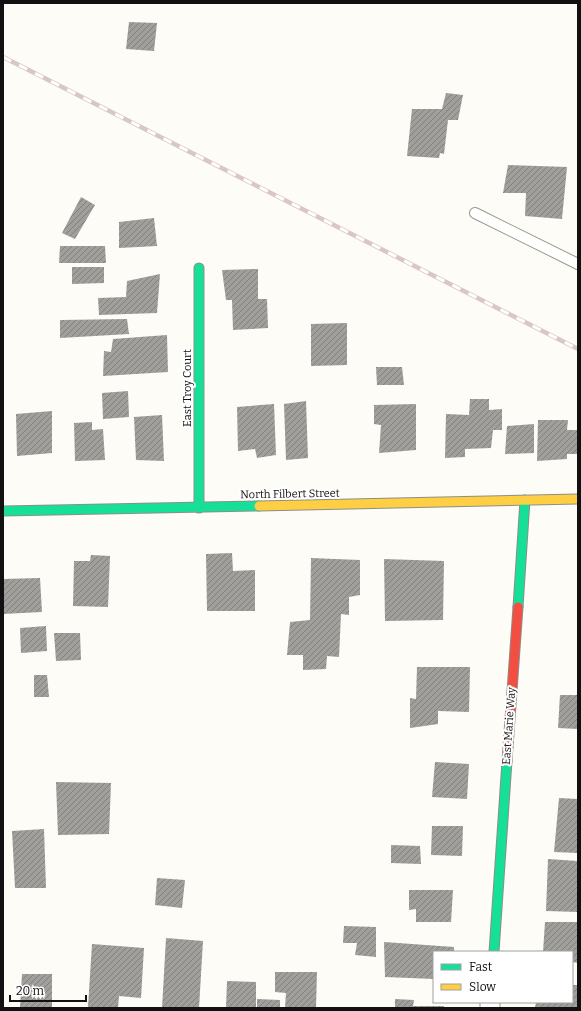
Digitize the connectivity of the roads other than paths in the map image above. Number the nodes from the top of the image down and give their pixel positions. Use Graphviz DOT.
graph roads {
  1 [pos="475,213"];
  2 [pos="578,264"];
  3 [pos="199,268"];
  4 [pos="578,499"];
  5 [pos="525,500"];
  6 [pos="199,508"];
  7 [pos="3,511"];
  8 [pos="494,951"];
  1 -- 2 [label="lane"];
  3 -- 6 [label="street, East Troy Court"];
  4 -- 5 [label="street, North Filbert Street"];
  5 -- 6 [label="street, North Filbert Street"];
  5 -- 8 [label="street, East Marie Way"];
  6 -- 7 [label="street, North Filbert Street"];
}
